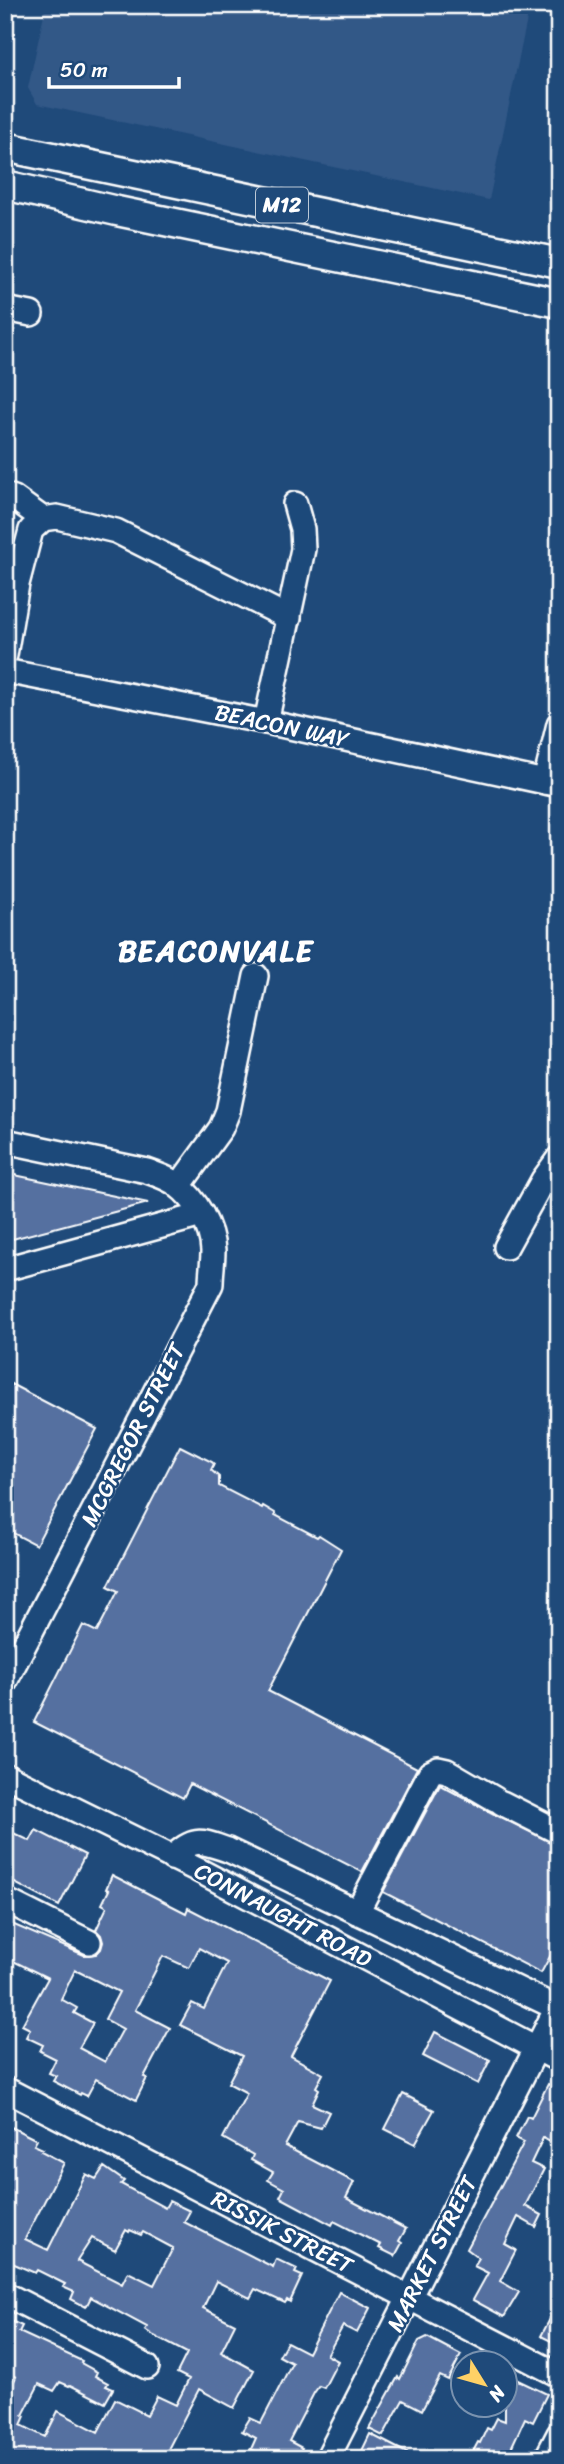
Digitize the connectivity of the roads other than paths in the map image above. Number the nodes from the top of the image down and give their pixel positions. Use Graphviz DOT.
graph roads {
  1 [pos="5,147"];
  2 [pos="5,185"];
  3 [pos="559,263"];
  4 [pos="559,303"];
  5 [pos="5,309"];
  6 [pos="32,314"];
  7 [pos="5,495"];
  8 [pos="295,504"];
  9 [pos="43,519"];
  10 [pos="8,615"];
  11 [pos="289,618"];
  12 [pos="5,655"];
  13 [pos="5,671"];
  14 [pos="266,722"];
  15 [pos="559,724"];
  16 [pos="552,784"];
  17 [pos="256,976"];
  18 [pos="5,1141"];
  19 [pos="559,1158"];
  20 [pos="179,1186"];
  21 [pos="202,1215"];
  22 [pos="506,1247"];
  23 [pos="5,1269"];
  24 [pos="5,1682"];
  25 [pos="5,1775"];
  26 [pos="559,1832"];
  27 [pos="172,1858"];
  28 [pos="286,1878"];
  29 [pos="5,1900"];
  30 [pos="271,1909"];
  31 [pos="357,1912"];
  32 [pos="89,1942"];
  33 [pos="558,2006"];
  34 [pos="536,2048"];
  35 [pos="559,2060"];
  36 [pos="5,2089"];
  37 [pos="5,2294"];
  38 [pos="410,2298"];
  39 [pos="147,2367"];
  40 [pos="559,2375"];
  41 [pos="559,2434"];
  42 [pos="327,2459"];
  43 [pos="546,2459"];
  1 -- 3 [label="main road, M12"];
  2 -- 4 [label="main road, M12"];
  5 -- 6 [label="street"];
  7 -- 9 [label="street"];
  8 -- 11 [label="street"];
  9 -- 10 [label="street"];
  9 -- 11 [label="street"];
  10 -- 12 [label="street"];
  11 -- 14 [label="street"];
  13 -- 14 [label="street, BEACON WAY"];
  14 -- 16 [label="street, BEACON WAY"];
  15 -- 16 [label="street"];
  17 -- 20 [label="street"];
  18 -- 20 [label="street"];
  19 -- 22 [label="street"];
  20 -- 21 [label="street, MCGREGOR STREET"];
  21 -- 23 [label="street"];
  21 -- 24 [label="street, MCGREGOR STREET"];
  25 -- 27 [label="street, CONNAUGHT ROAD"];
  26 -- 31 [label="street"];
  27 -- 28 [label="street"];
  27 -- 30 [label="street, CONNAUGHT ROAD"];
  28 -- 30 [label="street"];
  28 -- 31 [label="street"];
  29 -- 32 [label="street"];
  30 -- 34 [label="street, CONNAUGHT ROAD"];
  31 -- 33 [label="street"];
  33 -- 34 [label="street, MARKET STREET"];
  34 -- 35 [label="street, CONNAUGHT ROAD"];
  34 -- 38 [label="street, MARKET STREET"];
  36 -- 38 [label="street, RISSIK STREET"];
  37 -- 39 [label="street"];
  38 -- 40 [label="street, RISSIK STREET"];
  38 -- 42 [label="street, MARKET STREET"];
  41 -- 43 [label="street"];
}
